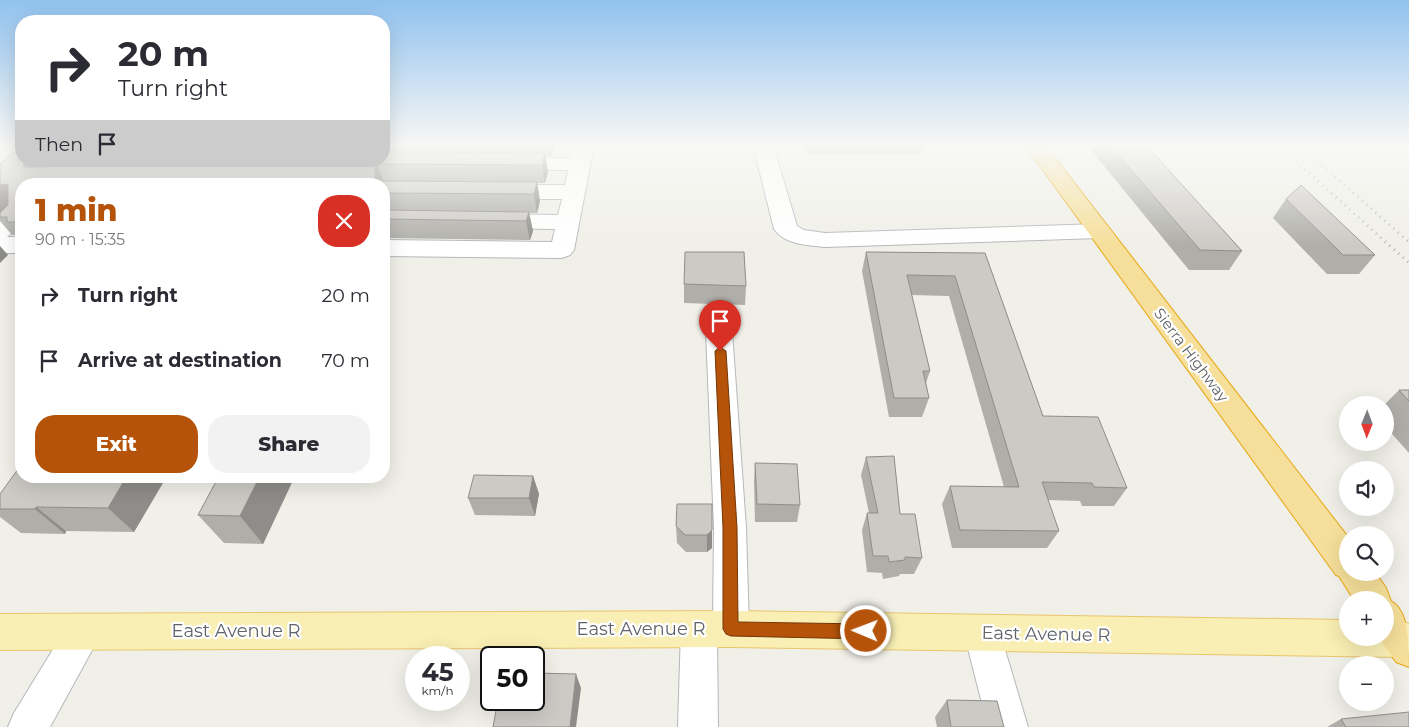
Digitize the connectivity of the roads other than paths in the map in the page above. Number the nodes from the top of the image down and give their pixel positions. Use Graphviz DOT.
graph roads {
  1 [pos="577,179"];
  2 [pos="772,179"];
  3 [pos="1060,179"];
  4 [pos="479,191"];
  5 [pos="574,192"];
  6 [pos="471,221"];
  7 [pos="568,222"];
  8 [pos="1099,231"];
  9 [pos="0,245"];
  10 [pos="15,245"];
  11 [pos="390,248"];
  12 [pos="719,331"];
  13 [pos="1339,552"];
  14 [pos="715,629"];
  15 [pos="0,632"];
  16 [pos="84,632"];
  17 [pos="982,633"];
  18 [pos="1403,636"];
  19 [pos="28,727"];
  20 [pos="698,727"];
  21 [pos="1008,727"];
  1 -- 5 [label="street"];
  2 -- 8 [label="street"];
  3 -- 8 [label="highway, Sierra Highway"];
  4 -- 5 [label="street"];
  5 -- 7 [label="street"];
  6 -- 7 [label="street"];
  7 -- 11 [label="street"];
  8 -- 13 [label="highway, Sierra Highway"];
  9 -- 10 [label="street"];
  12 -- 14 [label="street"];
  14 -- 16 [label="main road, East Avenue R"];
  14 -- 17 [label="main road, East Avenue R"];
  14 -- 20 [label="street"];
  15 -- 16 [label="main road, East Avenue R"];
  16 -- 19 [label="street"];
  17 -- 18 [label="main road, East Avenue R"];
  17 -- 21 [label="street"];
}
